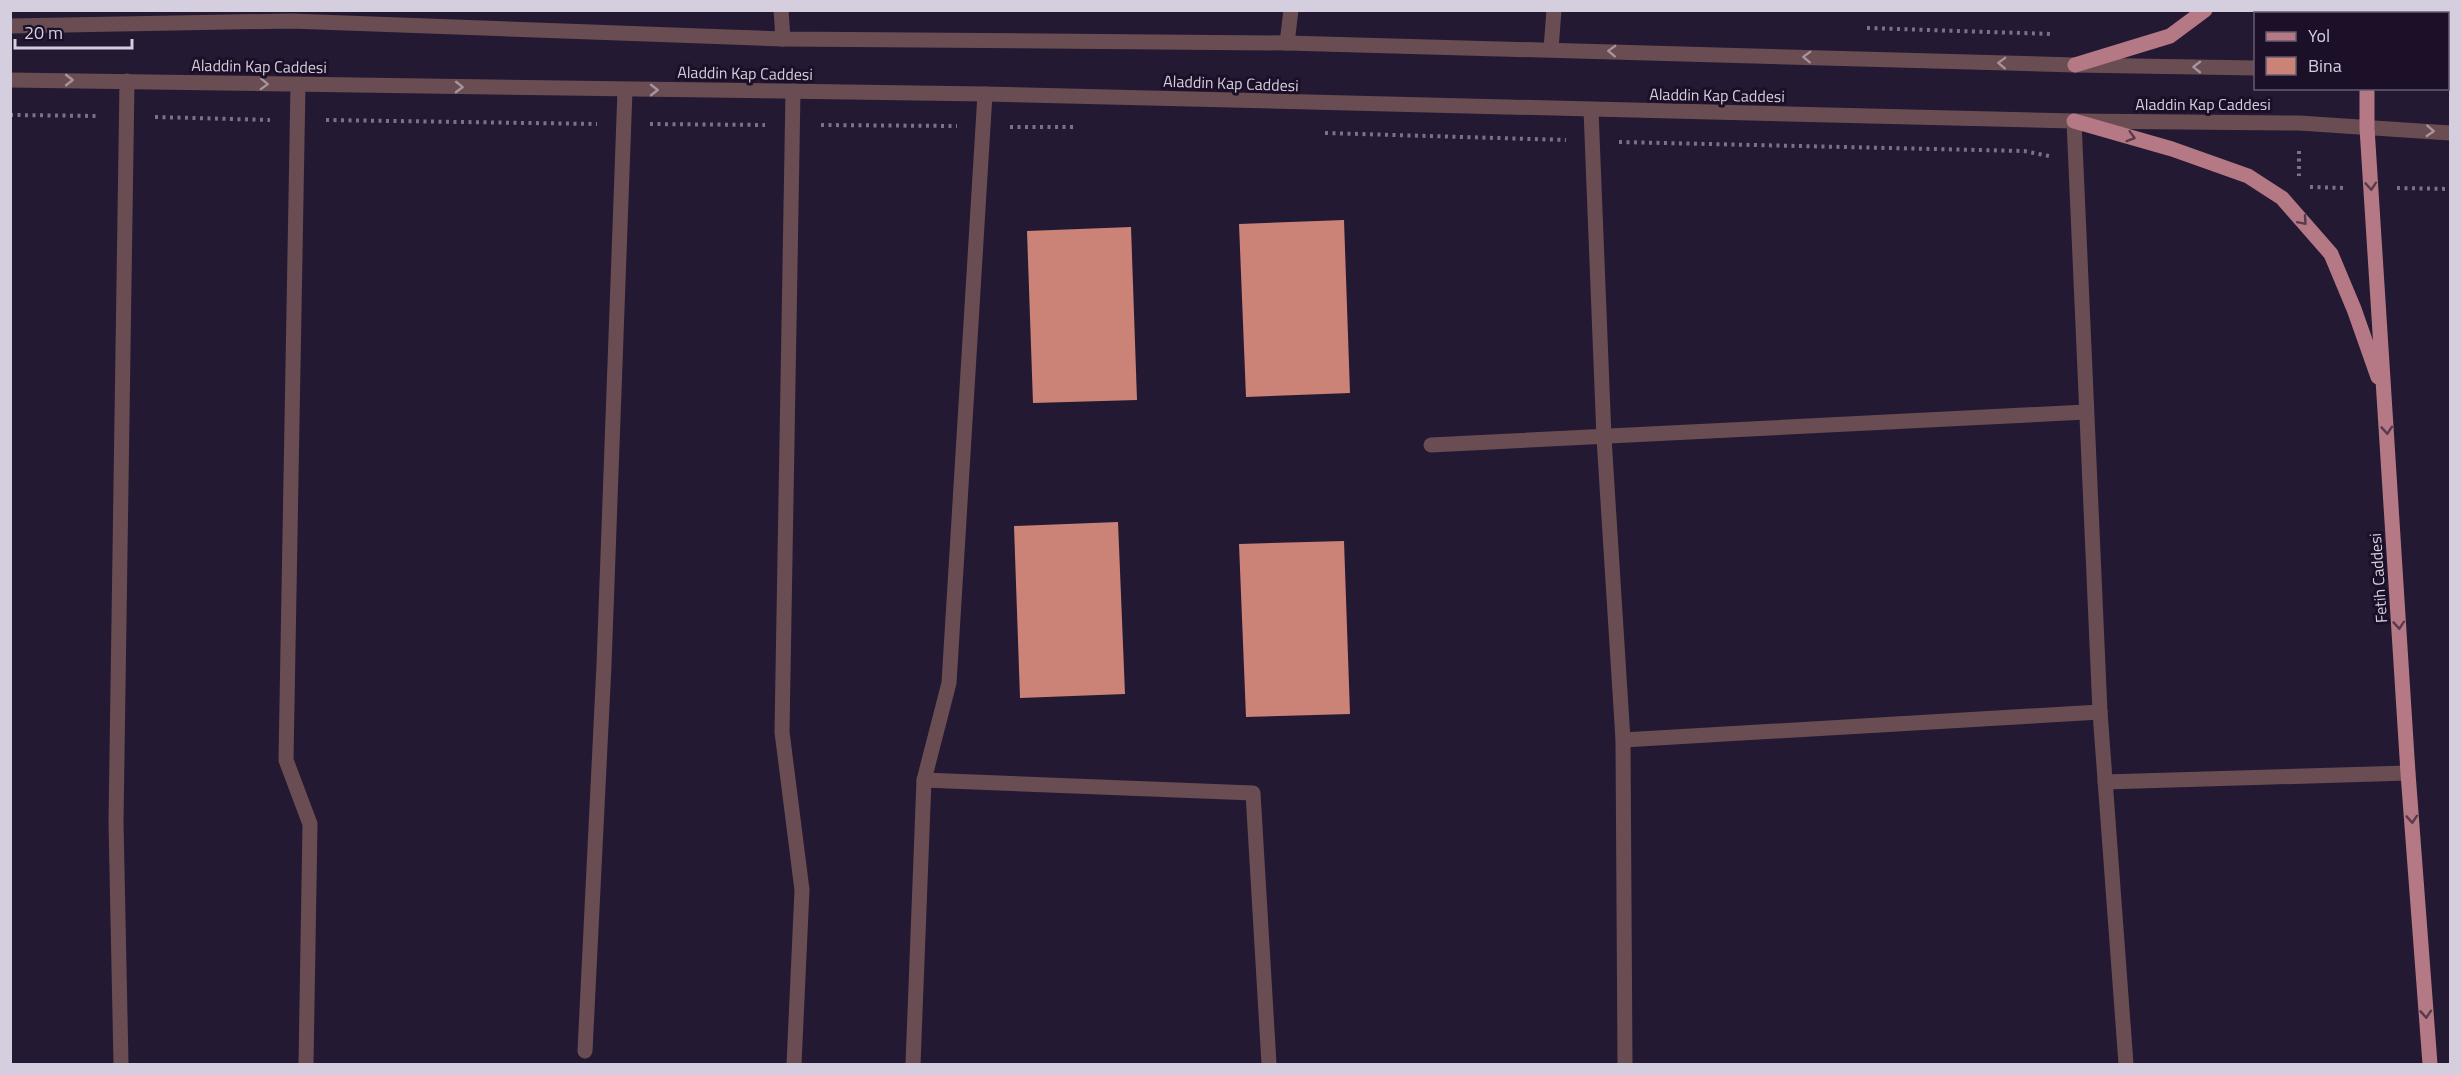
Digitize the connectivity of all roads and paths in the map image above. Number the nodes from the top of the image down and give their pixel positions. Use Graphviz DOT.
graph roads {
  1 [pos="781,10"];
  2 [pos="1291,10"];
  3 [pos="1554,10"];
  4 [pos="2205,10"];
  5 [pos="292,16"];
  6 [pos="10,26"];
  7 [pos="783,39"];
  8 [pos="1287,43"];
  9 [pos="1551,49"];
  10 [pos="2075,65"];
  11 [pos="2254,68"];
  12 [pos="10,80"];
  13 [pos="127,81"];
  14 [pos="298,85"];
  15 [pos="625,90"];
  16 [pos="2367,90"];
  17 [pos="793,91"];
  18 [pos="985,94"];
  19 [pos="1591,110"];
  20 [pos="10,115"];
  21 [pos="126,117"];
  22 [pos="298,120"];
  23 [pos="2074,121"];
  24 [pos="624,124"];
  25 [pos="793,125"];
  26 [pos="982,126"];
  27 [pos="1087,127"];
  28 [pos="2367,128"];
  29 [pos="2451,132"];
  30 [pos="1322,133"];
  31 [pos="1592,141"];
  32 [pos="2076,160"];
  33 [pos="2385,398"];
  34 [pos="2086,412"];
  35 [pos="1604,438"];
  36 [pos="1431,445"];
  37 [pos="2100,712"];
  38 [pos="1623,740"];
  39 [pos="2408,772"];
  40 [pos="924,780"];
  41 [pos="2105,782"];
  42 [pos="585,1051"];
  43 [pos="121,1065"];
  44 [pos="306,1065"];
  45 [pos="794,1065"];
  46 [pos="913,1065"];
  47 [pos="1269,1065"];
  48 [pos="1625,1065"];
  49 [pos="2126,1065"];
  50 [pos="2430,1065"];
  1 -- 7 [label="street"];
  2 -- 8 [label="street"];
  3 -- 9 [label="street"];
  4 -- 10 [label="main road"];
  5 -- 6 [label="street"];
  5 -- 7 [label="street"];
  7 -- 8 [label="street"];
  8 -- 9 [label="street"];
  10 -- 9 [label="street, one-way"];
  11 -- 10 [label="street, one-way"];
  12 -- 13 [label="street, Aladdin Kap Caddesi, one-way"];
  13 -- 14 [label="street, Aladdin Kap Caddesi, one-way"];
  13 -- 21 [label="street"];
  14 -- 15 [label="street, Aladdin Kap Caddesi, one-way"];
  14 -- 22 [label="street"];
  15 -- 17 [label="street, Aladdin Kap Caddesi, one-way"];
  15 -- 24 [label="street"];
  16 -- 28 [label="main road, Fetih Caddesi"];
  17 -- 18 [label="street, Aladdin Kap Caddesi"];
  17 -- 25 [label="street"];
  18 -- 19 [label="street, Aladdin Kap Caddesi"];
  18 -- 26 [label="street"];
  19 -- 23 [label="street, Aladdin Kap Caddesi"];
  19 -- 31 [label="street"];
  20 -- 21 [label="path"];
  21 -- 22 [label="path"];
  21 -- 43 [label="street"];
  22 -- 24 [label="path"];
  22 -- 44 [label="street"];
  23 -- 28 [label="street, Aladdin Kap Caddesi"];
  23 -- 32 [label="street"];
  23 -- 33 [label="main road, one-way"];
  24 -- 25 [label="path"];
  24 -- 42 [label="street"];
  25 -- 26 [label="path"];
  25 -- 45 [label="street"];
  26 -- 27 [label="path"];
  26 -- 40 [label="street"];
  28 -- 29 [label="street, Aladdin Kap Caddesi, one-way"];
  28 -- 33 [label="main road, Fetih Caddesi, one-way"];
  30 -- 31 [label="path"];
  31 -- 32 [label="path"];
  31 -- 35 [label="street"];
  32 -- 34 [label="street"];
  33 -- 39 [label="main road, Fetih Caddesi, one-way"];
  34 -- 35 [label="street"];
  34 -- 37 [label="street"];
  35 -- 36 [label="street"];
  35 -- 38 [label="street"];
  37 -- 38 [label="street"];
  37 -- 41 [label="street"];
  38 -- 48 [label="street"];
  39 -- 41 [label="street"];
  39 -- 50 [label="main road, Fetih Caddesi, one-way"];
  40 -- 46 [label="street"];
  40 -- 47 [label="street"];
  41 -- 49 [label="street"];
}
